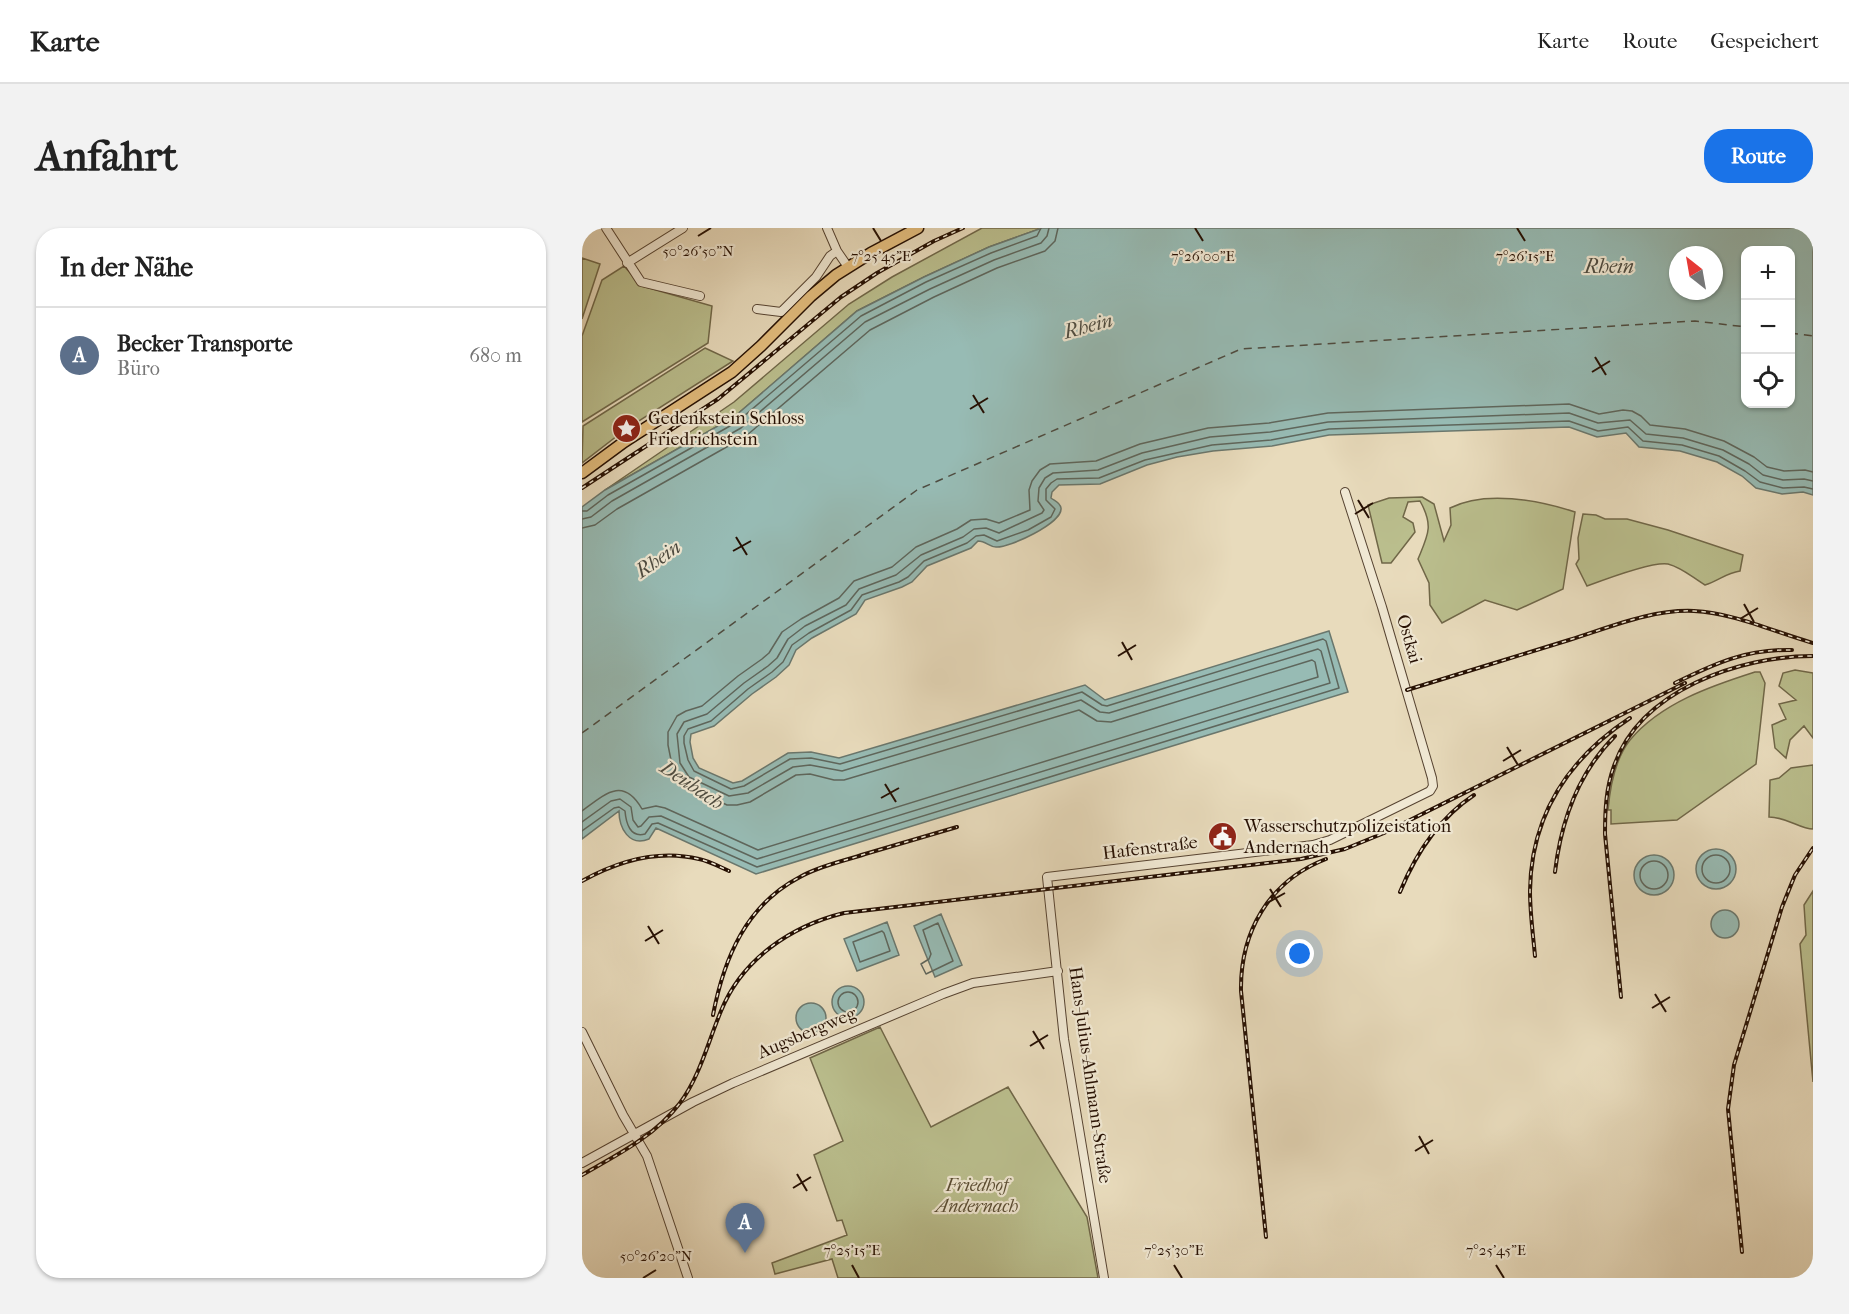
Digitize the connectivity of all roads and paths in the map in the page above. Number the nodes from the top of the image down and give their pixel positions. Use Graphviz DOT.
graph roads {
  1 [pos="606,228"];
  2 [pos="682,228"];
  3 [pos="827,228"];
  4 [pos="918,228"];
  5 [pos="837,251"];
  6 [pos="627,263"];
  7 [pos="848,267"];
  8 [pos="700,296"];
  9 [pos="757,309"];
  10 [pos="582,472"];
  11 [pos="1345,492"];
  12 [pos="1426,794"];
  13 [pos="1047,877"];
  14 [pos="1058,971"];
  15 [pos="582,1032"];
  16 [pos="634,1134"];
  17 [pos="582,1163"];
  18 [pos="688,1278"];
  19 [pos="1104,1278"];
  1 -- 6 [label="street"];
  2 -- 6 [label="street"];
  3 -- 5 [label="street"];
  4 -- 7 [label="main road"];
  5 -- 7 [label="street"];
  5 -- 9 [label="street"];
  6 -- 8 [label="street"];
  7 -- 10 [label="main road"];
  11 -- 12 [label="street, Ostkai"];
  12 -- 13 [label="street, Hafenstraße"];
  13 -- 14 [label="street, Hans-Julius-Ahlmann-Straße"];
  14 -- 16 [label="street, Augsbergweg"];
  14 -- 19 [label="street, Hans-Julius-Ahlmann-Straße"];
  15 -- 16 [label="street"];
  16 -- 17 [label="street, Augsbergweg"];
  16 -- 18 [label="street"];
}
